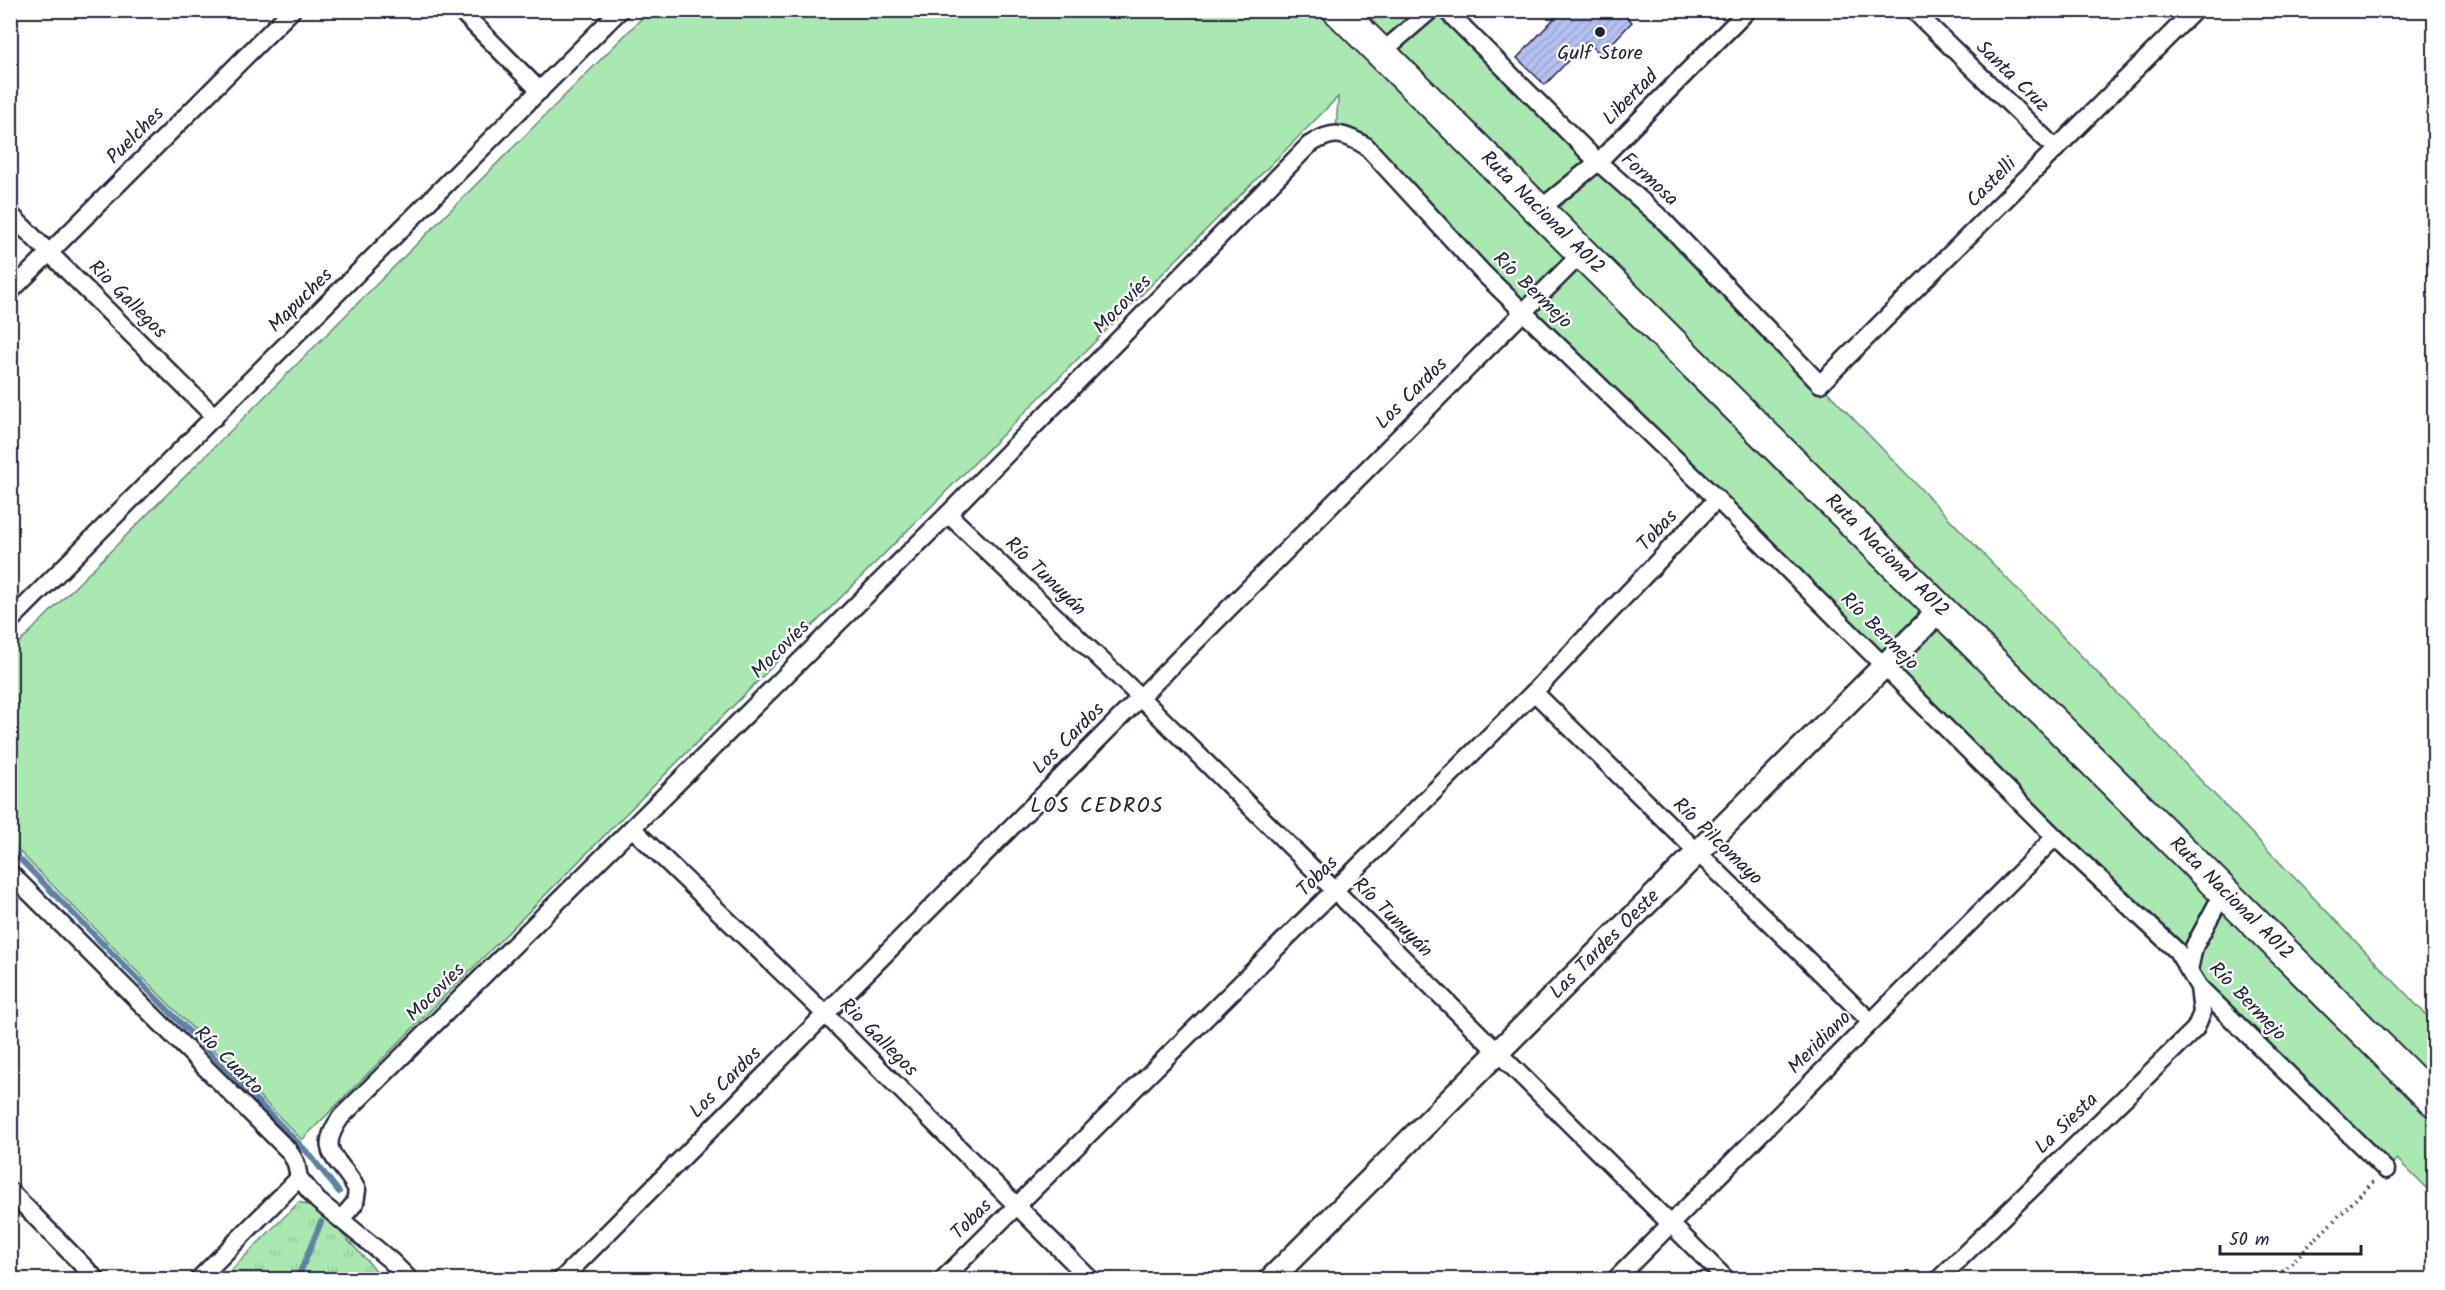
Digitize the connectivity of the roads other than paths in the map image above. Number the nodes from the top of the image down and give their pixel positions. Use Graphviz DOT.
graph roads {
  1 [pos="291,10"];
  2 [pos="460,10"];
  3 [pos="620,10"];
  4 [pos="1338,10"];
  5 [pos="1431,10"];
  6 [pos="1446,10"];
  7 [pos="1748,10"];
  8 [pos="1913,10"];
  9 [pos="2195,10"];
  10 [pos="1381,53"];
  11 [pos="540,91"];
  12 [pos="1336,134"];
  13 [pos="2056,149"];
  14 [pos="1598,162"];
  15 [pos="1539,210"];
  16 [pos="10,214"];
  17 [pos="50,253"];
  18 [pos="1582,253"];
  19 [pos="10,292"];
  20 [pos="1523,312"];
  21 [pos="1820,384"];
  22 [pos="215,417"];
  23 [pos="1717,500"];
  24 [pos="948,514"];
  25 [pos="1941,609"];
  26 [pos="10,621"];
  27 [pos="1884,667"];
  28 [pos="1534,692"];
  29 [pos="1140,697"];
  30 [pos="633,828"];
  31 [pos="2055,837"];
  32 [pos="1698,853"];
  33 [pos="10,873"];
  34 [pos="1335,890"];
  35 [pos="2224,891"];
  36 [pos="2189,970"];
  37 [pos="2199,987"];
  38 [pos="825,1014"];
  39 [pos="1871,1022"];
  40 [pos="1498,1052"];
  41 [pos="2434,1101"];
  42 [pos="2386,1170"];
  43 [pos="299,1178"];
  44 [pos="10,1191"];
  45 [pos="1017,1205"];
  46 [pos="342,1218"];
  47 [pos="1670,1223"];
  48 [pos="98,1280"];
  49 [pos="198,1280"];
  50 [pos="410,1280"];
  51 [pos="561,1280"];
  52 [pos="942,1280"];
  53 [pos="1091,1280"];
  54 [pos="1270,1280"];
  55 [pos="1615,1280"];
  56 [pos="1727,1280"];
  57 [pos="1938,1280"];
  1 -- 17 [label="street, Puelches"];
  2 -- 11 [label="street"];
  3 -- 11 [label="street, Mapuches"];
  4 -- 10 [label="highway, Ruta Nacional A012"];
  5 -- 10 [label="street"];
  6 -- 14 [label="street, Formosa"];
  7 -- 14 [label="street, Libertad"];
  8 -- 13 [label="street, Santa Cruz"];
  9 -- 13 [label="street, Castelli"];
  10 -- 15 [label="highway, Ruta Nacional A012"];
  11 -- 22 [label="street, Mapuches"];
  12 -- 20 [label="street, Río Bermejo"];
  12 -- 24 [label="street, Mocovíes"];
  13 -- 21 [label="street, Castelli"];
  14 -- 15 [label="street, Libertad"];
  14 -- 21 [label="street, Formosa"];
  15 -- 18 [label="highway, Ruta Nacional A012"];
  16 -- 17 [label="street, Rio Gallegos"];
  17 -- 19 [label="street, Puelches"];
  17 -- 22 [label="street, Rio Gallegos"];
  18 -- 20 [label="street, Los Cardos"];
  18 -- 25 [label="highway, Ruta Nacional A012"];
  20 -- 23 [label="street, Río Bermejo"];
  20 -- 29 [label="street, Los Cardos"];
  22 -- 26 [label="street, Mapuches"];
  23 -- 27 [label="street, Río Bermejo"];
  23 -- 28 [label="street, Tobas"];
  24 -- 29 [label="street, Río Tunuyán"];
  24 -- 30 [label="street, Mocovíes"];
  25 -- 27 [label="street, Las Tardes Oeste"];
  25 -- 35 [label="highway, Ruta Nacional A012"];
  27 -- 31 [label="street, Río Bermejo"];
  27 -- 32 [label="street, Las Tardes Oeste"];
  28 -- 32 [label="street, Río Pilcomayo"];
  28 -- 34 [label="street, Tobas"];
  29 -- 34 [label="street, Río Tunuyán"];
  29 -- 38 [label="street, Los Cardos"];
  30 -- 38 [label="street, Rio Gallegos"];
  30 -- 46 [label="street, Mocovíes"];
  31 -- 36 [label="street, Río Bermejo"];
  31 -- 39 [label="street, Meridiano"];
  32 -- 39 [label="street, Río Pilcomayo"];
  32 -- 40 [label="street, Las Tardes Oeste"];
  33 -- 43 [label="street, Río Cuarto"];
  34 -- 40 [label="street, Río Tunuyán"];
  34 -- 45 [label="street, Tobas"];
  35 -- 36 [label="street"];
  35 -- 41 [label="highway, Ruta Nacional A012"];
  36 -- 37 [label="street, Río Bermejo"];
  37 -- 42 [label="street, Río Bermejo"];
  37 -- 57 [label="street, La Siesta"];
  38 -- 45 [label="street, Rio Gallegos"];
  38 -- 51 [label="street, Los Cardos"];
  39 -- 47 [label="street, Meridiano"];
  40 -- 47 [label="street, Río Tunuyán"];
  40 -- 54 [label="street, Las Tardes Oeste"];
  43 -- 46 [label="street, Río Cuarto"];
  43 -- 49 [label="street"];
  44 -- 48 [label="street"];
  45 -- 52 [label="street, Tobas"];
  45 -- 53 [label="street, Rio Gallegos"];
  46 -- 50 [label="street, Río Cuarto"];
  47 -- 55 [label="street, Meridiano"];
  47 -- 56 [label="street, Río Tunuyán"];
}
